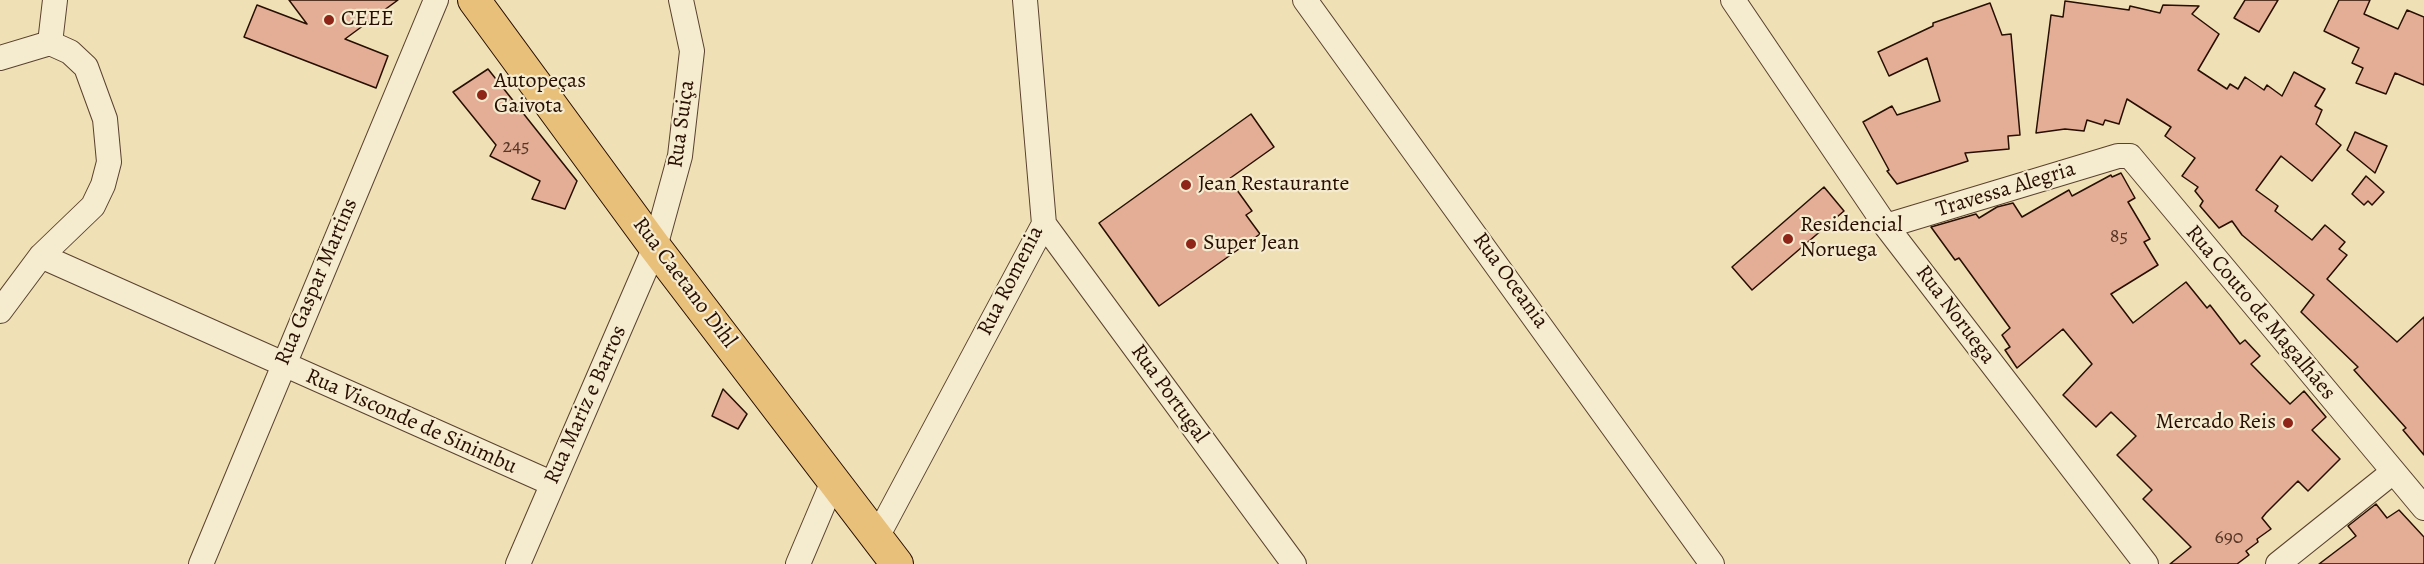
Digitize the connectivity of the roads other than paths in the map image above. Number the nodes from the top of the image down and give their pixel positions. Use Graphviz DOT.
graph roads {
  1 [pos="56,0"];
  2 [pos="436,0"];
  3 [pos="474,0"];
  4 [pos="681,0"];
  5 [pos="1025,0"];
  6 [pos="1305,0"];
  7 [pos="1733,0"];
  8 [pos="50,43"];
  9 [pos="0,58"];
  10 [pos="2126,155"];
  11 [pos="1044,224"];
  12 [pos="1887,226"];
  13 [pos="655,247"];
  14 [pos="41,256"];
  15 [pos="0,311"];
  16 [pos="282,365"];
  17 [pos="2393,472"];
  18 [pos="834,478"];
  19 [pos="551,483"];
  20 [pos="2424,508"];
  21 [pos="877,537"];
  22 [pos="201,564"];
  23 [pos="518,564"];
  24 [pos="798,564"];
  25 [pos="897,564"];
  26 [pos="1294,564"];
  27 [pos="1712,564"];
  28 [pos="2145,564"];
  29 [pos="2278,564"];
  1 -- 8 [label="street"];
  2 -- 16 [label="street, Rua Gaspar Martins"];
  3 -- 13 [label="main road, Rua Caetano Dihl"];
  4 -- 13 [label="street, Rua Suiça"];
  5 -- 11 [label="street, Rua Romenia"];
  6 -- 27 [label="street, Rua Oceania"];
  7 -- 12 [label="street, Rua Noruega"];
  8 -- 9 [label="street"];
  8 -- 14 [label="street"];
  10 -- 12 [label="street, Travessa Alegria"];
  10 -- 17 [label="street, Rua Couto de Magalhães"];
  11 -- 21 [label="street, Rua Romenia"];
  11 -- 26 [label="street, Rua Portugal"];
  12 -- 28 [label="street, Rua Noruega"];
  13 -- 18 [label="main road, Rua Caetano Dihl"];
  13 -- 19 [label="street, Rua Mariz e Barros"];
  14 -- 15 [label="street"];
  14 -- 16 [label="street, Rua Visconde de Sinimbu"];
  16 -- 19 [label="street, Rua Visconde de Sinimbu"];
  16 -- 22 [label="street, Rua Gaspar Martins"];
  17 -- 20 [label="street, Rua Couto de Magalhães"];
  17 -- 29 [label="street"];
  18 -- 21 [label="main road, Rua Caetano Dihl"];
  18 -- 24 [label="street"];
  19 -- 23 [label="street, Rua Mariz e Barros"];
  21 -- 25 [label="main road, Rua Caetano Dihl"];
}
